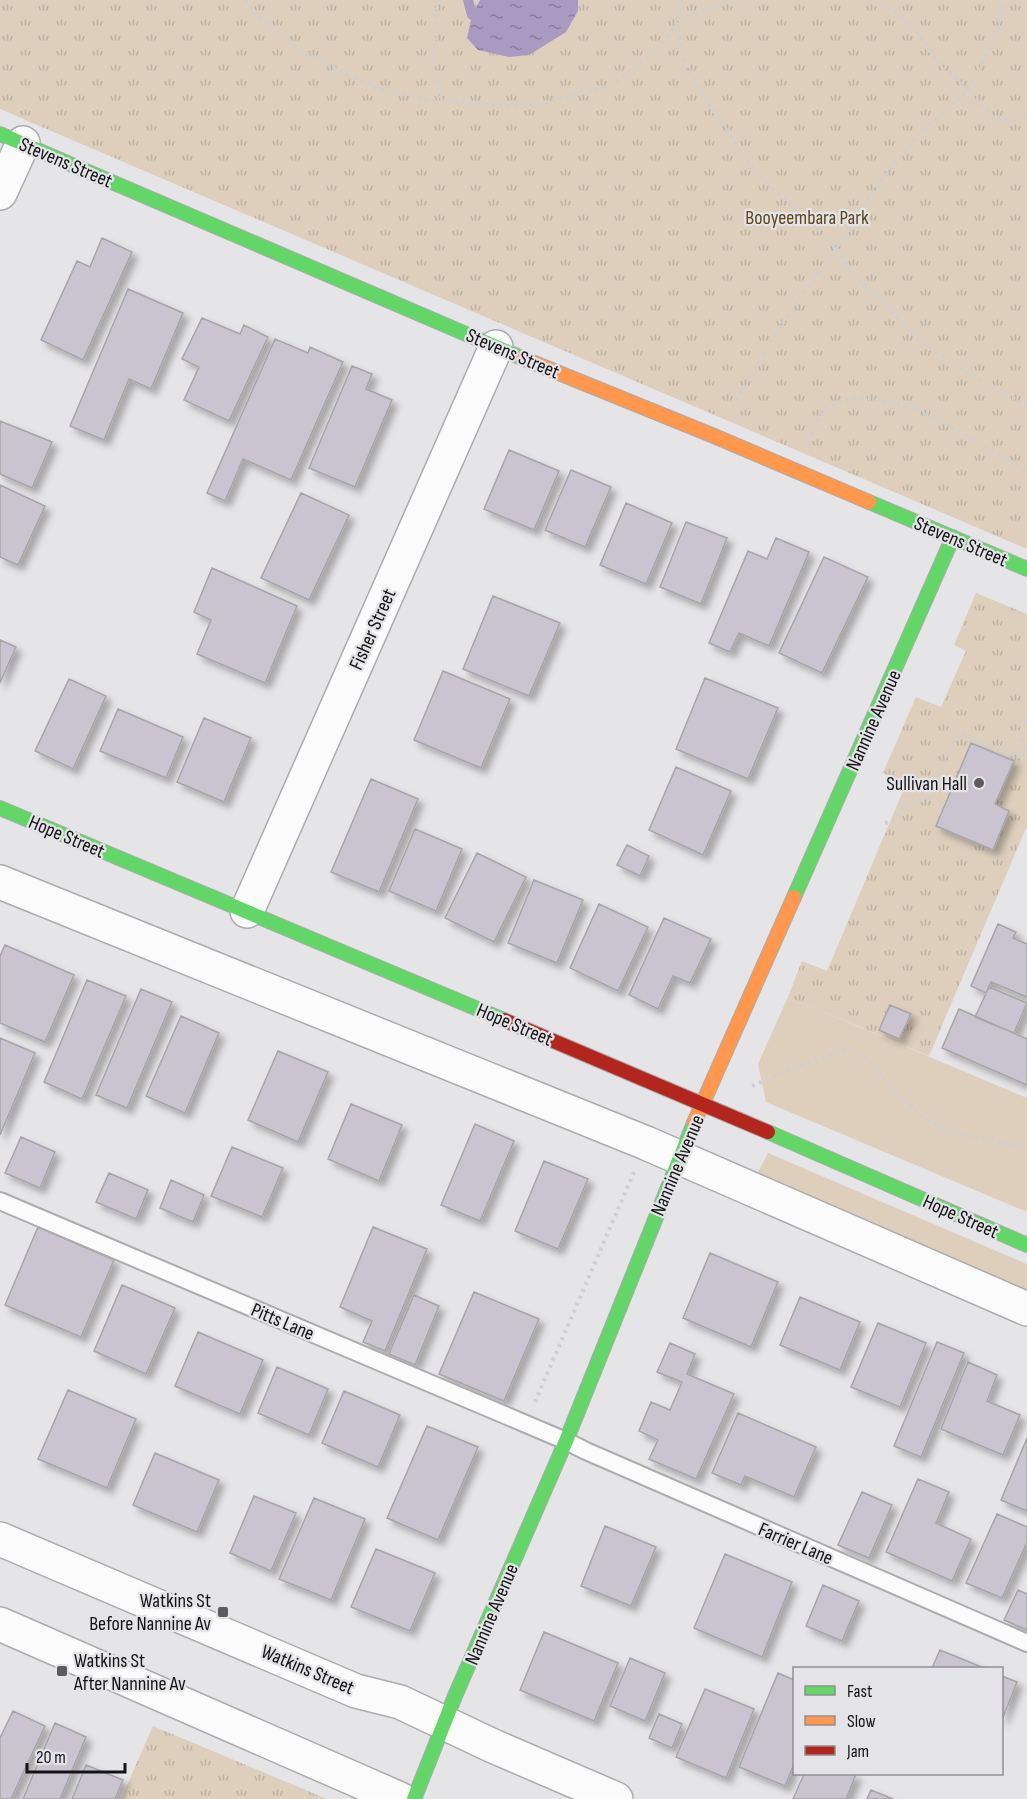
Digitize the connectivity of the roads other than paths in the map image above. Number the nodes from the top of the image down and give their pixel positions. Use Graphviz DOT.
graph roads {
  1 [pos="11,138"];
  2 [pos="0,193"];
  3 [pos="496,347"];
  4 [pos="953,537"];
  5 [pos="1027,569"];
  6 [pos="0,808"];
  7 [pos="0,882"];
  8 [pos="247,911"];
  9 [pos="704,1104"];
  10 [pos="679,1157"];
  11 [pos="0,1201"];
  12 [pos="1027,1245"];
  13 [pos="1027,1309"];
  14 [pos="566,1441"];
  15 [pos="0,1539"];
  16 [pos="0,1624"];
  17 [pos="1027,1643"];
  18 [pos="445,1723"];
  19 [pos="400,1799"];
  20 [pos="414,1799"];
  21 [pos="616,1799"];
  1 -- 2 [label="street"];
  1 -- 3 [label="street, Stevens Street"];
  3 -- 4 [label="street, Stevens Street"];
  3 -- 8 [label="street, Fisher Street"];
  4 -- 5 [label="street, Stevens Street"];
  4 -- 9 [label="street, Nannine Avenue"];
  6 -- 8 [label="street, Hope Street"];
  7 -- 10 [label="street"];
  8 -- 9 [label="street, Hope Street"];
  9 -- 10 [label="street, Nannine Avenue"];
  9 -- 12 [label="street, Hope Street"];
  10 -- 13 [label="street"];
  10 -- 14 [label="street, Nannine Avenue"];
  11 -- 14 [label="lane, Pitts Lane"];
  14 -- 17 [label="lane, Farrier Lane"];
  14 -- 18 [label="street, Nannine Avenue"];
  15 -- 18 [label="street, Watkins Street"];
  16 -- 19 [label="street"];
  18 -- 20 [label="street, Nannine Avenue"];
  18 -- 21 [label="street, Watkins Street"];
}
